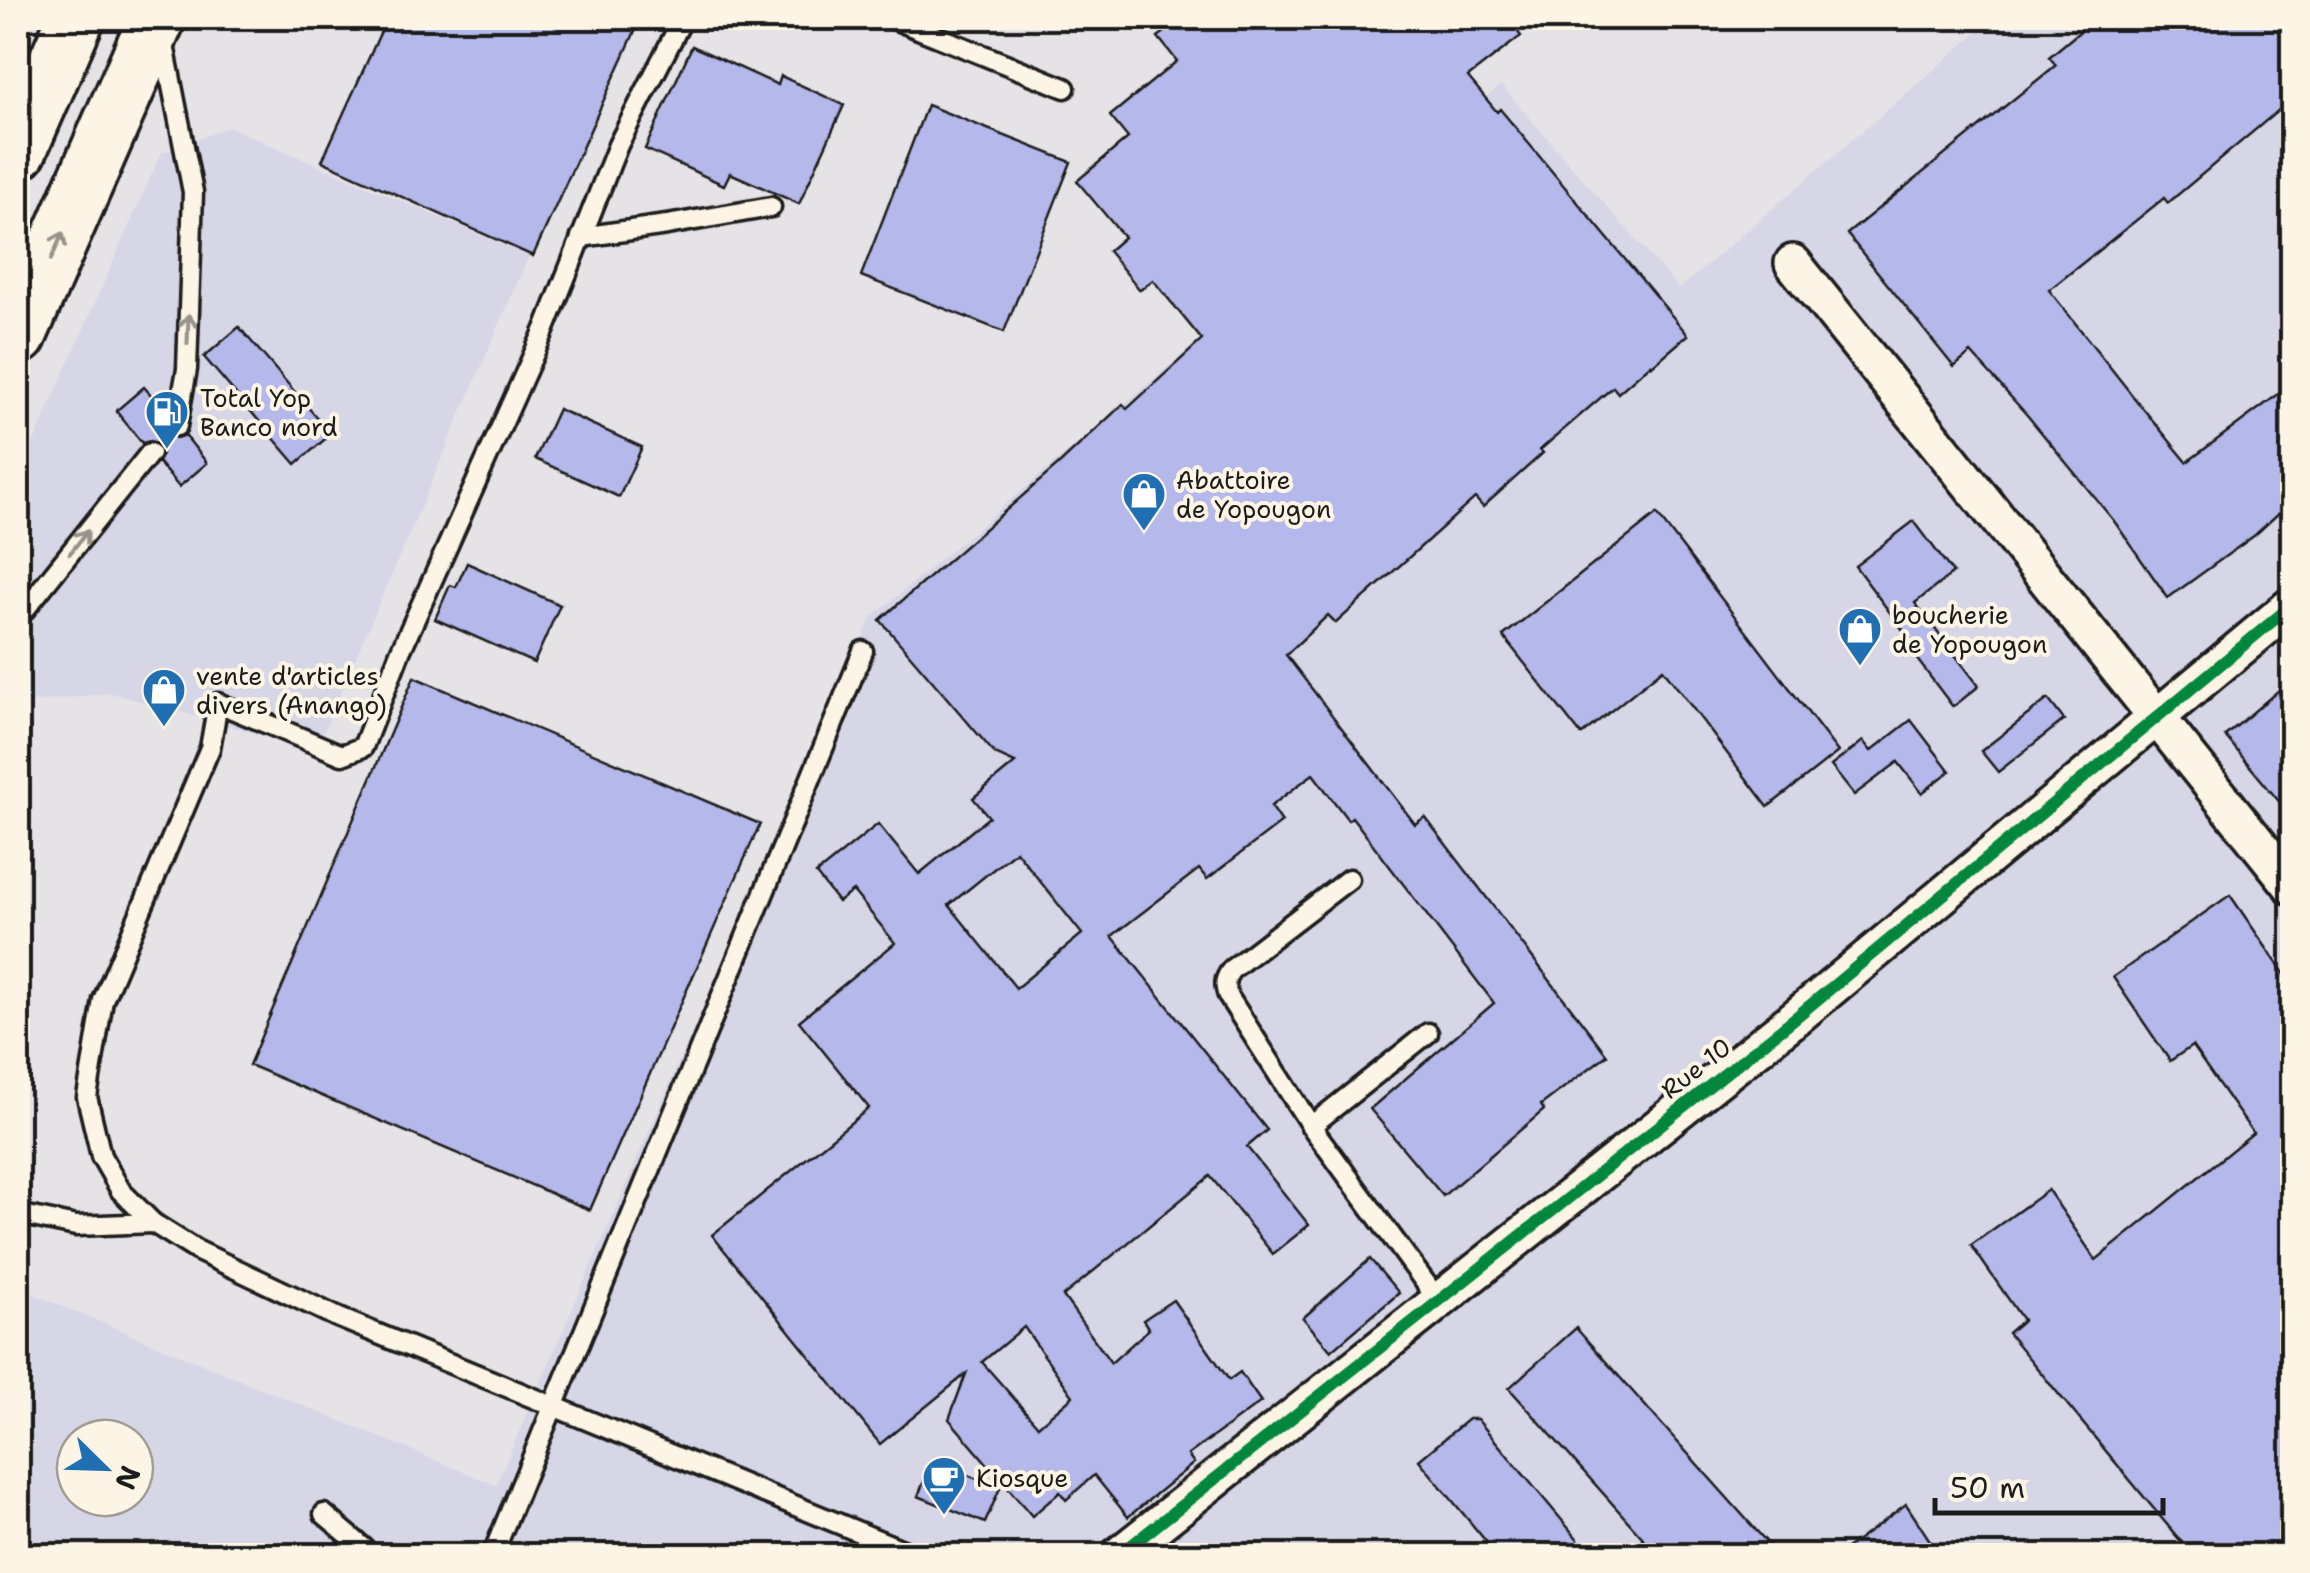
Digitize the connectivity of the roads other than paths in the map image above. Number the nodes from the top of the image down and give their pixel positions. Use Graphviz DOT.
graph roads {
  1 [pos="67,18"];
  2 [pos="76,18"];
  3 [pos="158,18"];
  4 [pos="683,18"];
  5 [pos="891,18"];
  6 [pos="1065,88"];
  7 [pos="40,100"];
  8 [pos="18,150"];
  9 [pos="771,207"];
  10 [pos="581,237"];
  11 [pos="1793,264"];
  12 [pos="18,336"];
  13 [pos="177,426"];
  14 [pos="150,453"];
  15 [pos="2292,605"];
  16 [pos="18,618"];
  17 [pos="863,651"];
  18 [pos="2156,716"];
  19 [pos="1349,880"];
  20 [pos="2292,886"];
  21 [pos="1428,1033"];
  22 [pos="1311,1126"];
  23 [pos="18,1214"];
  24 [pos="153,1223"];
  25 [pos="1438,1300"];
  26 [pos="555,1405"];
  27 [pos="324,1514"];
  28 [pos="366,1556"];
  29 [pos="492,1556"];
  30 [pos="918,1556"];
  31 [pos="1118,1556"];
  1 -- 7 [label="highway"];
  2 -- 7 [label="highway"];
  12 -- 3 [label="highway, one-way"];
  13 -- 3 [label="lane, one-way"];
  4 -- 10 [label="lane"];
  5 -- 6 [label="lane"];
  7 -- 8 [label="highway"];
  9 -- 10 [label="lane"];
  10 -- 24 [label="lane"];
  11 -- 18 [label="street"];
  16 -- 14 [label="lane, one-way"];
  15 -- 18 [label="street, Rue 10"];
  17 -- 26 [label="lane"];
  18 -- 20 [label="street"];
  18 -- 25 [label="street, Rue 10"];
  19 -- 22 [label="lane"];
  21 -- 22 [label="lane"];
  22 -- 25 [label="lane"];
  23 -- 24 [label="lane"];
  24 -- 26 [label="lane"];
  25 -- 31 [label="street, Rue 10"];
  26 -- 29 [label="lane"];
  26 -- 30 [label="lane"];
  27 -- 28 [label="lane"];
}
